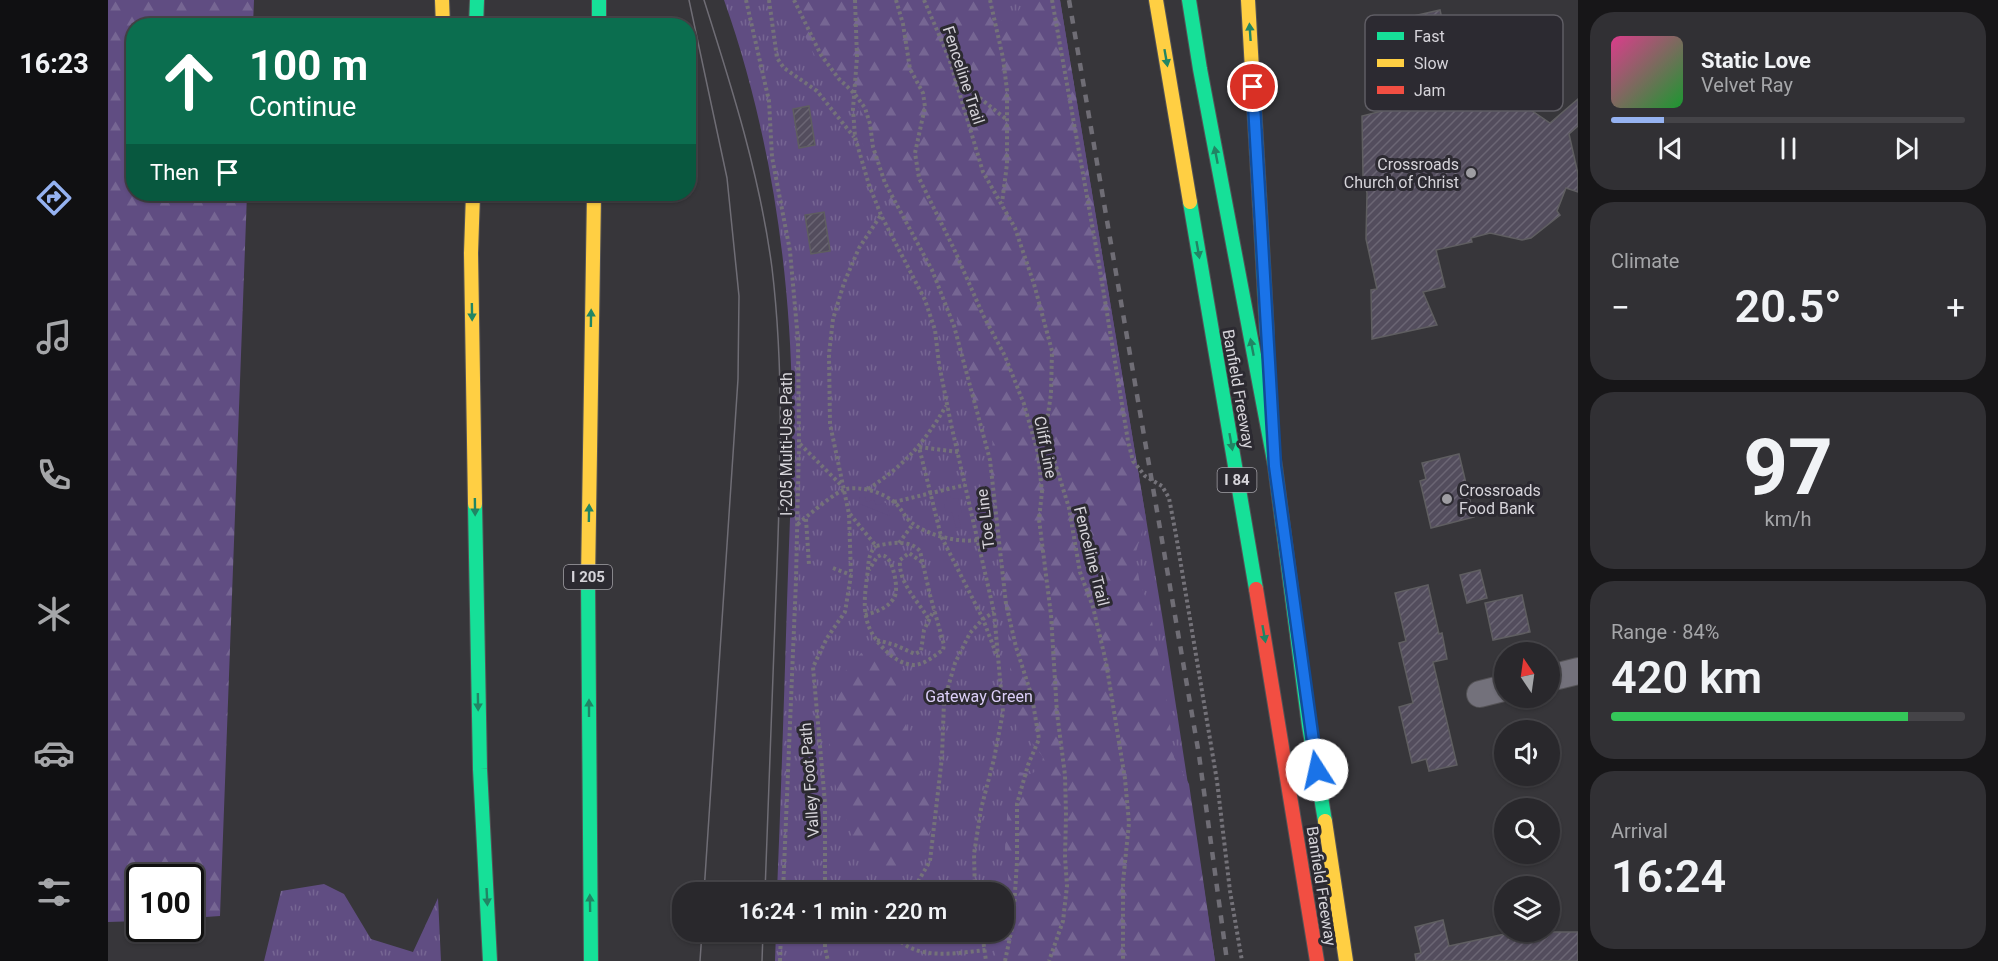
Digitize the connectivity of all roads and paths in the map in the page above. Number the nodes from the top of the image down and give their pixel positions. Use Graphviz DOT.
graph roads {
  1 [pos="442,0"];
  2 [pos="477,0"];
  3 [pos="599,0"];
  4 [pos="746,0"];
  5 [pos="769,0"];
  6 [pos="794,0"];
  7 [pos="855,0"];
  8 [pos="896,0"];
  9 [pos="924,0"];
  10 [pos="990,0"];
  11 [pos="1052,0"];
  12 [pos="1156,0"];
  13 [pos="1189,0"];
  14 [pos="1248,0"];
  15 [pos="443,18"];
  16 [pos="476,18"];
  17 [pos="598,18"];
  18 [pos="956,79"];
  19 [pos="854,93"];
  20 [pos="1007,119"];
  21 [pos="855,137"];
  22 [pos="473,201"];
  23 [pos="594,201"];
  24 [pos="460,204"];
  25 [pos="1002,204"];
  26 [pos="881,215"];
  27 [pos="471,253"];
  28 [pos="947,404"];
  29 [pos="1047,421"];
  30 [pos="799,443"];
  31 [pos="919,447"];
  32 [pos="957,452"];
  33 [pos="1038,453"];
  34 [pos="1275,466"];
  35 [pos="965,485"];
  36 [pos="844,489"];
  37 [pos="868,489"];
  38 [pos="930,493"];
  39 [pos="894,502"];
  40 [pos="849,514"];
  41 [pos="806,518"];
  42 [pos="798,524"];
  43 [pos="913,524"];
  44 [pos="941,536"];
  45 [pos="978,540"];
  46 [pos="899,544"];
  47 [pos="876,546"];
  48 [pos="923,563"];
  49 [pos="809,565"];
  50 [pos="833,568"];
  51 [pos="868,572"];
  52 [pos="851,575"];
  53 [pos="934,609"];
  54 [pos="994,612"];
  55 [pos="865,615"];
  56 [pos="928,618"];
  57 [pos="983,619"];
  58 [pos="874,639"];
  59 [pos="999,663"];
  60 [pos="1578,671"];
  61 [pos="1560,676"];
  62 [pos="1494,690"];
  63 [pos="1480,694"];
  64 [pos="783,882"];
  65 [pos="825,882"];
  66 [pos="918,882"];
  67 [pos="975,882"];
  68 [pos="781,942"];
  69 [pos="825,942"];
  70 [pos="900,942"];
  71 [pos="984,942"];
  72 [pos="986,950"];
  73 [pos="490,961"];
  74 [pos="591,961"];
  75 [pos="780,961"];
  76 [pos="828,961"];
  77 [pos="986,961"];
  78 [pos="1005,961"];
  79 [pos="1049,961"];
  80 [pos="1123,961"];
  81 [pos="1242,961"];
  82 [pos="1317,961"];
  83 [pos="1346,961"];
  1 -- 15 [label="highway"];
  2 -- 16 [label="highway"];
  3 -- 17 [label="highway"];
  4 -- 30 [label="path, I-205 Multi-Use Path"];
  5 -- 21 [label="path"];
  6 -- 19 [label="path, Toe Line"];
  7 -- 19 [label="path"];
  8 -- 33 [label="path, Cliff Line"];
  9 -- 18 [label="path, Fenceline Trail"];
  10 -- 20 [label="path"];
  11 -- 81 [label="path"];
  12 -- 82 [label="highway, Banfield Freeway / I 84, one-way"];
  34 -- 13 [label="highway, Banfield Freeway / I 84, one-way"];
  34 -- 14 [label="highway, one-way"];
  18 -- 20 [label="path"];
  18 -- 25 [label="path, Fenceline Trail"];
  19 -- 21 [label="path"];
  19 -- 78 [label="path, Toe Line"];
  20 -- 25 [label="path"];
  21 -- 26 [label="path"];
  22 -- 27 [label="highway"];
  74 -- 23 [label="highway, I 205, one-way"];
  24 -- 27 [label="highway"];
  25 -- 29 [label="path, Fenceline Trail"];
  26 -- 28 [label="path"];
  26 -- 36 [label="path"];
  27 -- 73 [label="highway, one-way"];
  28 -- 31 [label="path"];
  28 -- 32 [label="path"];
  29 -- 33 [label="path"];
  29 -- 80 [label="path, Fenceline Trail"];
  30 -- 36 [label="path"];
  30 -- 42 [label="path, I-205 Multi-Use Path"];
  31 -- 32 [label="path"];
  31 -- 37 [label="path"];
  31 -- 38 [label="path"];
  32 -- 35 [label="path"];
  33 -- 79 [label="path, Cliff Line"];
  34 -- 83 [label="highway, Banfield Freeway / I 84"];
  35 -- 38 [label="path"];
  35 -- 45 [label="path"];
  36 -- 37 [label="path"];
  36 -- 40 [label="path"];
  36 -- 41 [label="path"];
  37 -- 39 [label="path"];
  38 -- 39 [label="path"];
  38 -- 44 [label="path"];
  39 -- 43 [label="path"];
  40 -- 47 [label="path"];
  40 -- 52 [label="path"];
  41 -- 42 [label="path"];
  41 -- 49 [label="path"];
  42 -- 64 [label="path, I-205 Multi-Use Path"];
  43 -- 44 [label="path"];
  43 -- 46 [label="path"];
  44 -- 45 [label="path"];
  44 -- 57 [label="path"];
  45 -- 54 [label="path"];
  46 -- 47 [label="path"];
  46 -- 48 [label="path"];
  47 -- 51 [label="path"];
  48 -- 53 [label="path"];
  48 -- 56 [label="path"];
  50 -- 52 [label="path"];
  51 -- 55 [label="path"];
  51 -- 55 [label="path"];
  52 -- 65 [label="path, Valley Foot Path"];
  53 -- 56 [label="path"];
  53 -- 58 [label="path"];
  54 -- 57 [label="path"];
  54 -- 59 [label="path"];
  55 -- 58 [label="path"];
  56 -- 58 [label="path"];
  57 -- 59 [label="path"];
  57 -- 66 [label="path"];
  59 -- 67 [label="path"];
  60 -- 61 [label="street"];
  62 -- 63 [label="street"];
  68 -- 75 [label="path"];
  69 -- 76 [label="path"];
  70 -- 72 [label="path"];
  71 -- 72 [label="path"];
  72 -- 77 [label="path"];
}
